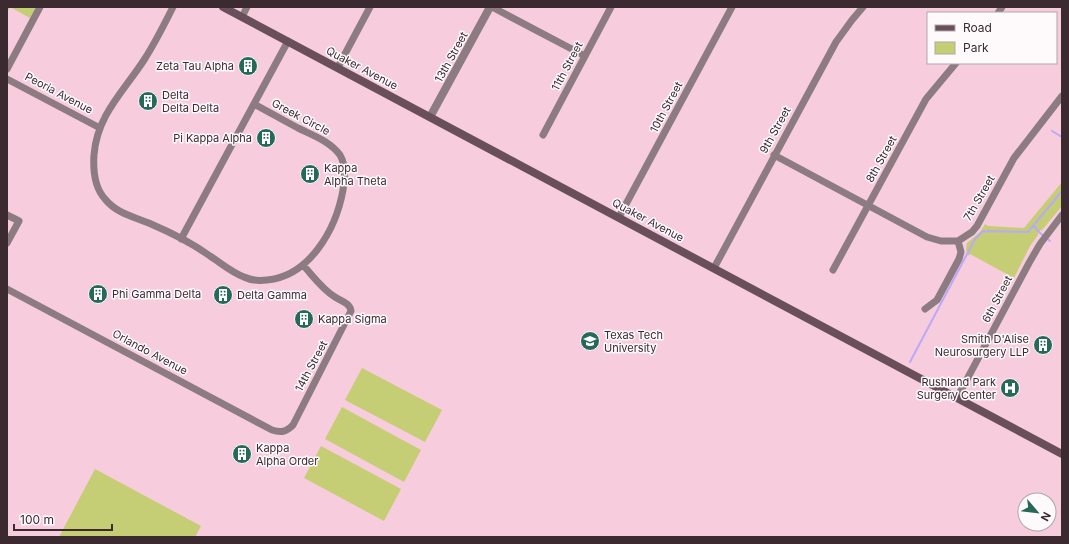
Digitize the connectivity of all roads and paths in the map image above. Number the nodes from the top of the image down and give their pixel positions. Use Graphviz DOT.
graph roads {
  1 [pos="40,7"];
  2 [pos="173,7"];
  3 [pos="223,7"];
  4 [pos="247,7"];
  5 [pos="370,7"];
  6 [pos="491,7"];
  7 [pos="611,7"];
  8 [pos="732,7"];
  9 [pos="863,7"];
  10 [pos="242,17"];
  11 [pos="288,41"];
  12 [pos="584,56"];
  13 [pos="955,64"];
  14 [pos="338,68"];
  15 [pos="7,69"];
  16 [pos="7,79"];
  17 [pos="1062,96"];
  18 [pos="254,104"];
  19 [pos="430,117"];
  20 [pos="100,128"];
  21 [pos="543,135"];
  22 [pos="774,155"];
  23 [pos="868,206"];
  24 [pos="7,215"];
  25 [pos="1062,215"];
  26 [pos="619,217"];
  27 [pos="181,239"];
  28 [pos="958,241"];
  29 [pos="7,243"];
  30 [pos="303,265"];
  31 [pos="714,268"];
  32 [pos="833,270"];
  33 [pos="7,289"];
  34 [pos="925,309"];
  35 [pos="957,398"];
  36 [pos="283,432"];
  37 [pos="1062,454"];
  1 -- 15 [label="street"];
  2 -- 20 [label="street, Greek Circle"];
  3 -- 10 [label="main road, Quaker Avenue"];
  4 -- 10 [label="street"];
  5 -- 14 [label="street"];
  6 -- 12 [label="street"];
  6 -- 19 [label="street, 13th Street"];
  7 -- 12 [label="street, 11th Street"];
  8 -- 26 [label="street, 10th Street"];
  9 -- 22 [label="street, 9th Street"];
  10 -- 11 [label="main road, Quaker Avenue"];
  11 -- 14 [label="main road, Quaker Avenue"];
  11 -- 18 [label="street, Greek Circle"];
  12 -- 21 [label="street, 11th Street"];
  13 -- 23 [label="street, 8th Street"];
  14 -- 19 [label="main road, Quaker Avenue"];
  16 -- 20 [label="street, Peoria Avenue"];
  17 -- 28 [label="street, 7th Street"];
  18 -- 27 [label="street, Greek Circle"];
  18 -- 30 [label="street, Greek Circle"];
  19 -- 26 [label="main road, Quaker Avenue"];
  20 -- 27 [label="street, Greek Circle"];
  22 -- 23 [label="street"];
  22 -- 31 [label="street, 9th Street"];
  23 -- 28 [label="street"];
  23 -- 32 [label="street, 8th Street"];
  24 -- 29 [label="street"];
  25 -- 35 [label="street, 6th Street"];
  26 -- 31 [label="main road, Quaker Avenue"];
  27 -- 30 [label="street, Greek Circle"];
  28 -- 34 [label="street"];
  30 -- 36 [label="street, 14th Street"];
  31 -- 35 [label="main road, Quaker Avenue"];
  33 -- 36 [label="street, Orlando Avenue"];
  35 -- 37 [label="main road, Quaker Avenue"];
}
